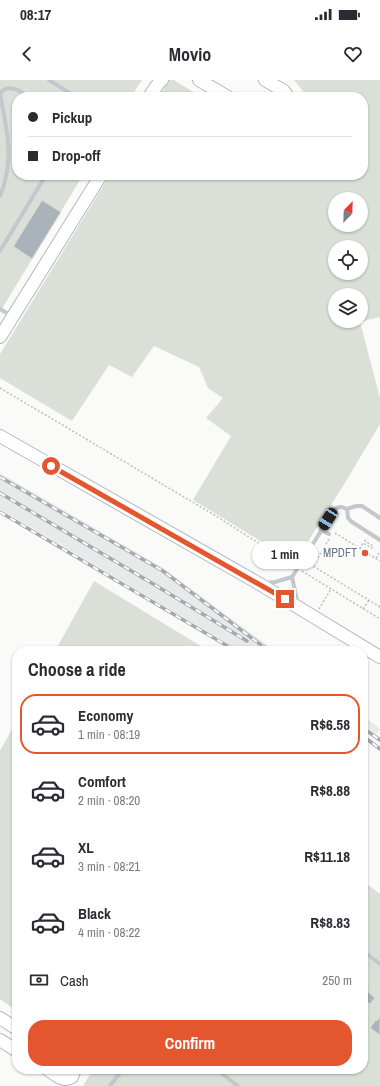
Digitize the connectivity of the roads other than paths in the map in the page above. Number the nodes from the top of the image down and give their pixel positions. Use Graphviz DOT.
graph roads {
  1 [pos="49,80"];
  2 [pos="161,80"];
  3 [pos="199,80"];
  4 [pos="266,80"];
  5 [pos="21,92"];
  6 [pos="68,92"];
  7 [pos="153,92"];
  8 [pos="219,92"];
  9 [pos="285,92"];
  10 [pos="43,180"];
  11 [pos="97,180"];
  12 [pos="0,196"];
  13 [pos="0,251"];
  14 [pos="0,309"];
  15 [pos="6,322"];
  16 [pos="0,337"];
  17 [pos="0,436"];
  18 [pos="347,509"];
  19 [pos="380,518"];
  20 [pos="321,530"];
  21 [pos="329,537"];
  22 [pos="380,540"];
  23 [pos="292,577"];
  24 [pos="258,583"];
  25 [pos="298,607"];
  26 [pos="365,646"];
  27 [pos="368,648"];
  28 [pos="377,653"];
  29 [pos="368,955"];
  30 [pos="380,964"];
  31 [pos="0,1018"];
  32 [pos="12,1026"];
  33 [pos="0,1040"];
  34 [pos="12,1048"];
  35 [pos="54,1074"];
  36 [pos="119,1074"];
  37 [pos="222,1074"];
  38 [pos="71,1078"];
  39 [pos="110,1086"];
  40 [pos="238,1086"];
  1 -- 6 [label="lane"];
  2 -- 7 [label="street"];
  3 -- 8 [label="street"];
  4 -- 9 [label="street"];
  5 -- 12 [label="lane"];
  10 -- 13 [label="lane"];
  11 -- 15 [label="street"];
  14 -- 15 [label="lane"];
  15 -- 16 [label="street"];
  17 -- 24 [label="street"];
  18 -- 19 [label="lane"];
  18 -- 20 [label="lane"];
  18 -- 22 [label="lane"];
  20 -- 21 [label="lane"];
  20 -- 23 [label="lane"];
  23 -- 24 [label="lane"];
  23 -- 25 [label="lane"];
  24 -- 25 [label="street"];
  25 -- 26 [label="street"];
  27 -- 28 [label="street"];
  29 -- 30 [label="lane"];
  31 -- 32 [label="street"];
  33 -- 34 [label="street"];
  35 -- 38 [label="street"];
  36 -- 39 [label="lane"];
  37 -- 40 [label="lane"];
}
